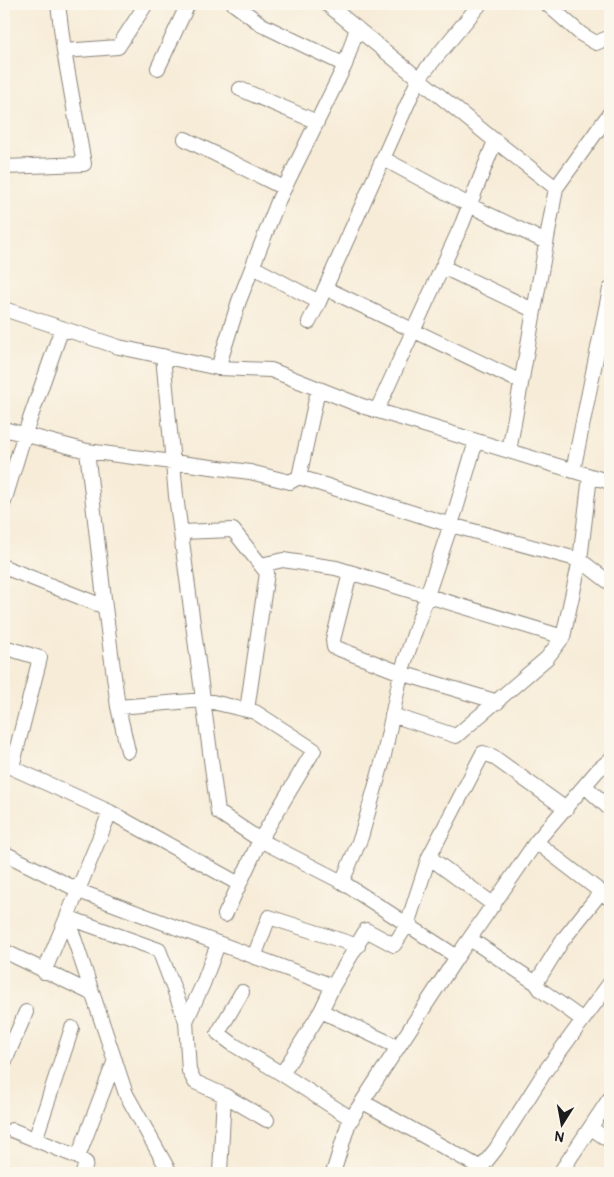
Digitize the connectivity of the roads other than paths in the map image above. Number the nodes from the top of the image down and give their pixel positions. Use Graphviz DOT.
graph roads {
  1 [pos="58,4"];
  2 [pos="146,4"];
  3 [pos="188,4"];
  4 [pos="234,4"];
  5 [pos="327,4"];
  6 [pos="480,4"];
  7 [pos="547,4"];
  8 [pos="357,28"];
  9 [pos="610,37"];
  10 [pos="64,51"];
  11 [pos="345,65"];
  12 [pos="158,68"];
  13 [pos="419,78"];
  14 [pos="240,89"];
  15 [pos="608,120"];
  16 [pos="317,122"];
  17 [pos="185,139"];
  18 [pos="495,141"];
  19 [pos="384,158"];
  20 [pos="4,167"];
  21 [pos="284,188"];
  22 [pos="556,188"];
  23 [pos="469,206"];
  24 [pos="546,242"];
  25 [pos="253,267"];
  26 [pos="443,267"];
  27 [pos="325,288"];
  28 [pos="610,289"];
  29 [pos="319,302"];
  30 [pos="4,309"];
  31 [pos="533,310"];
  32 [pos="309,322"];
  33 [pos="62,328"];
  34 [pos="412,331"];
  35 [pos="163,356"];
  36 [pos="218,368"];
  37 [pos="521,382"];
  38 [pos="318,390"];
  39 [pos="377,410"];
  40 [pos="4,429"];
  41 [pos="24,436"];
  42 [pos="476,441"];
  43 [pos="509,451"];
  44 [pos="87,452"];
  45 [pos="172,461"];
  46 [pos="572,471"];
  47 [pos="590,476"];
  48 [pos="299,477"];
  49 [pos="610,482"];
  50 [pos="4,502"];
  51 [pos="451,525"];
  52 [pos="181,532"];
  53 [pos="580,560"];
  54 [pos="261,565"];
  55 [pos="4,567"];
  56 [pos="350,573"];
  57 [pos="610,583"];
  58 [pos="425,597"];
  59 [pos="105,607"];
  60 [pos="563,638"];
  61 [pos="4,647"];
  62 [pos="401,672"];
  63 [pos="204,700"];
  64 [pos="498,702"];
  65 [pos="118,707"];
  66 [pos="247,710"];
  67 [pos="392,715"];
  68 [pos="128,751"];
  69 [pos="610,760"];
  70 [pos="8,766"];
  71 [pos="585,786"];
  72 [pos="566,809"];
  73 [pos="610,809"];
  74 [pos="110,812"];
  75 [pos="260,840"];
  76 [pos="536,842"];
  77 [pos="4,853"];
  78 [pos="428,857"];
  79 [pos="342,882"];
  80 [pos="239,884"];
  81 [pos="78,890"];
  82 [pos="606,895"];
  83 [pos="494,905"];
  84 [pos="225,915"];
  85 [pos="67,917"];
  86 [pos="407,924"];
  87 [pos="470,939"];
  88 [pos="218,944"];
  89 [pos="358,946"];
  90 [pos="4,951"];
  91 [pos="254,957"];
  92 [pos="457,957"];
  93 [pos="44,972"];
  94 [pos="536,983"];
  95 [pos="610,983"];
  96 [pos="333,986"];
  97 [pos="242,992"];
  98 [pos="93,994"];
  99 [pos="322,1011"];
  100 [pos="26,1012"];
  101 [pos="582,1020"];
  102 [pos="186,1021"];
  103 [pos="72,1028"];
  104 [pos="7,1045"];
  105 [pos="398,1047"];
  106 [pos="115,1060"];
  107 [pos="4,1063"];
  108 [pos="282,1074"];
  109 [pos="224,1095"];
  110 [pos="610,1098"];
  111 [pos="363,1102"];
  112 [pos="352,1119"];
  113 [pos="267,1120"];
  114 [pos="591,1128"];
  115 [pos="12,1130"];
  116 [pos="35,1140"];
  117 [pos="610,1141"];
  118 [pos="78,1157"];
  119 [pos="479,1170"];
  120 [pos="83,1173"];
  121 [pos="170,1173"];
  122 [pos="220,1173"];
  123 [pos="335,1173"];
  124 [pos="560,1173"];
  1 -- 10 [label="street"];
  2 -- 10 [label="street"];
  3 -- 12 [label="street"];
  4 -- 11 [label="street"];
  5 -- 8 [label="street"];
  6 -- 13 [label="street"];
  7 -- 9 [label="street"];
  8 -- 11 [label="street"];
  8 -- 13 [label="street"];
  10 -- 20 [label="street"];
  11 -- 16 [label="street"];
  13 -- 18 [label="street"];
  13 -- 19 [label="street"];
  14 -- 16 [label="street"];
  15 -- 22 [label="street"];
  16 -- 21 [label="street"];
  17 -- 21 [label="street"];
  18 -- 22 [label="street"];
  18 -- 23 [label="street"];
  19 -- 23 [label="street"];
  19 -- 27 [label="street"];
  21 -- 25 [label="street"];
  22 -- 24 [label="street"];
  23 -- 24 [label="street"];
  23 -- 26 [label="street"];
  24 -- 31 [label="street"];
  25 -- 29 [label="street"];
  25 -- 36 [label="street"];
  26 -- 31 [label="street"];
  26 -- 34 [label="street"];
  27 -- 29 [label="street"];
  27 -- 34 [label="street"];
  28 -- 46 [label="street"];
  29 -- 32 [label="street"];
  30 -- 33 [label="street"];
  31 -- 37 [label="street"];
  33 -- 35 [label="street"];
  33 -- 41 [label="street"];
  34 -- 37 [label="street"];
  34 -- 39 [label="street"];
  35 -- 36 [label="street"];
  35 -- 45 [label="street"];
  36 -- 38 [label="street"];
  37 -- 43 [label="street"];
  38 -- 39 [label="street"];
  38 -- 48 [label="street"];
  39 -- 42 [label="street"];
  40 -- 41 [label="street"];
  41 -- 44 [label="street"];
  41 -- 50 [label="street"];
  42 -- 43 [label="street"];
  42 -- 51 [label="street"];
  43 -- 46 [label="street"];
  44 -- 45 [label="street"];
  44 -- 59 [label="street"];
  45 -- 48 [label="street"];
  45 -- 52 [label="street"];
  46 -- 47 [label="street"];
  47 -- 49 [label="street"];
  47 -- 53 [label="street"];
  48 -- 51 [label="street"];
  51 -- 53 [label="street"];
  51 -- 58 [label="street"];
  52 -- 54 [label="street"];
  52 -- 63 [label="street"];
  53 -- 57 [label="street"];
  53 -- 60 [label="street"];
  54 -- 56 [label="street"];
  54 -- 66 [label="street"];
  55 -- 59 [label="street"];
  56 -- 58 [label="street"];
  56 -- 62 [label="street"];
  58 -- 60 [label="street"];
  58 -- 62 [label="street"];
  59 -- 65 [label="street"];
  60 -- 64 [label="street"];
  61 -- 70 [label="street"];
  62 -- 64 [label="street"];
  62 -- 67 [label="street"];
  63 -- 65 [label="street"];
  63 -- 66 [label="street"];
  63 -- 75 [label="street"];
  64 -- 67 [label="street"];
  65 -- 68 [label="street"];
  66 -- 75 [label="street"];
  67 -- 79 [label="street"];
  69 -- 71 [label="street"];
  70 -- 74 [label="street"];
  71 -- 72 [label="street"];
  71 -- 73 [label="street"];
  72 -- 76 [label="street"];
  72 -- 78 [label="street"];
  74 -- 80 [label="street"];
  74 -- 81 [label="street"];
  75 -- 79 [label="street"];
  75 -- 80 [label="street"];
  76 -- 82 [label="street"];
  76 -- 83 [label="street"];
  77 -- 81 [label="street"];
  78 -- 83 [label="street"];
  78 -- 86 [label="street"];
  79 -- 86 [label="street"];
  80 -- 84 [label="street"];
  81 -- 85 [label="street"];
  81 -- 88 [label="street"];
  82 -- 94 [label="street"];
  83 -- 87 [label="street"];
  85 -- 93 [label="street"];
  85 -- 98 [label="street"];
  85 -- 102 [label="street"];
  86 -- 89 [label="street"];
  86 -- 92 [label="street"];
  87 -- 92 [label="street"];
  87 -- 94 [label="street"];
  88 -- 91 [label="street"];
  88 -- 102 [label="street"];
  89 -- 91 [label="street"];
  89 -- 96 [label="street"];
  90 -- 93 [label="street"];
  91 -- 96 [label="street"];
  92 -- 105 [label="street"];
  93 -- 98 [label="street"];
  94 -- 101 [label="street"];
  95 -- 101 [label="street"];
  96 -- 99 [label="street"];
  97 -- 108 [label="street"];
  98 -- 106 [label="street"];
  99 -- 105 [label="street"];
  99 -- 108 [label="street"];
  100 -- 104 [label="street"];
  101 -- 119 [label="street"];
  102 -- 109 [label="street"];
  103 -- 116 [label="street"];
  104 -- 107 [label="street"];
  105 -- 111 [label="street"];
  106 -- 118 [label="street"];
  106 -- 121 [label="street"];
  108 -- 112 [label="street"];
  109 -- 113 [label="street"];
  109 -- 122 [label="street"];
  110 -- 114 [label="street"];
  111 -- 112 [label="street"];
  111 -- 119 [label="street"];
  112 -- 123 [label="street"];
  114 -- 117 [label="street"];
  114 -- 124 [label="street"];
  115 -- 116 [label="street"];
  116 -- 118 [label="street"];
  118 -- 120 [label="street"];
}
